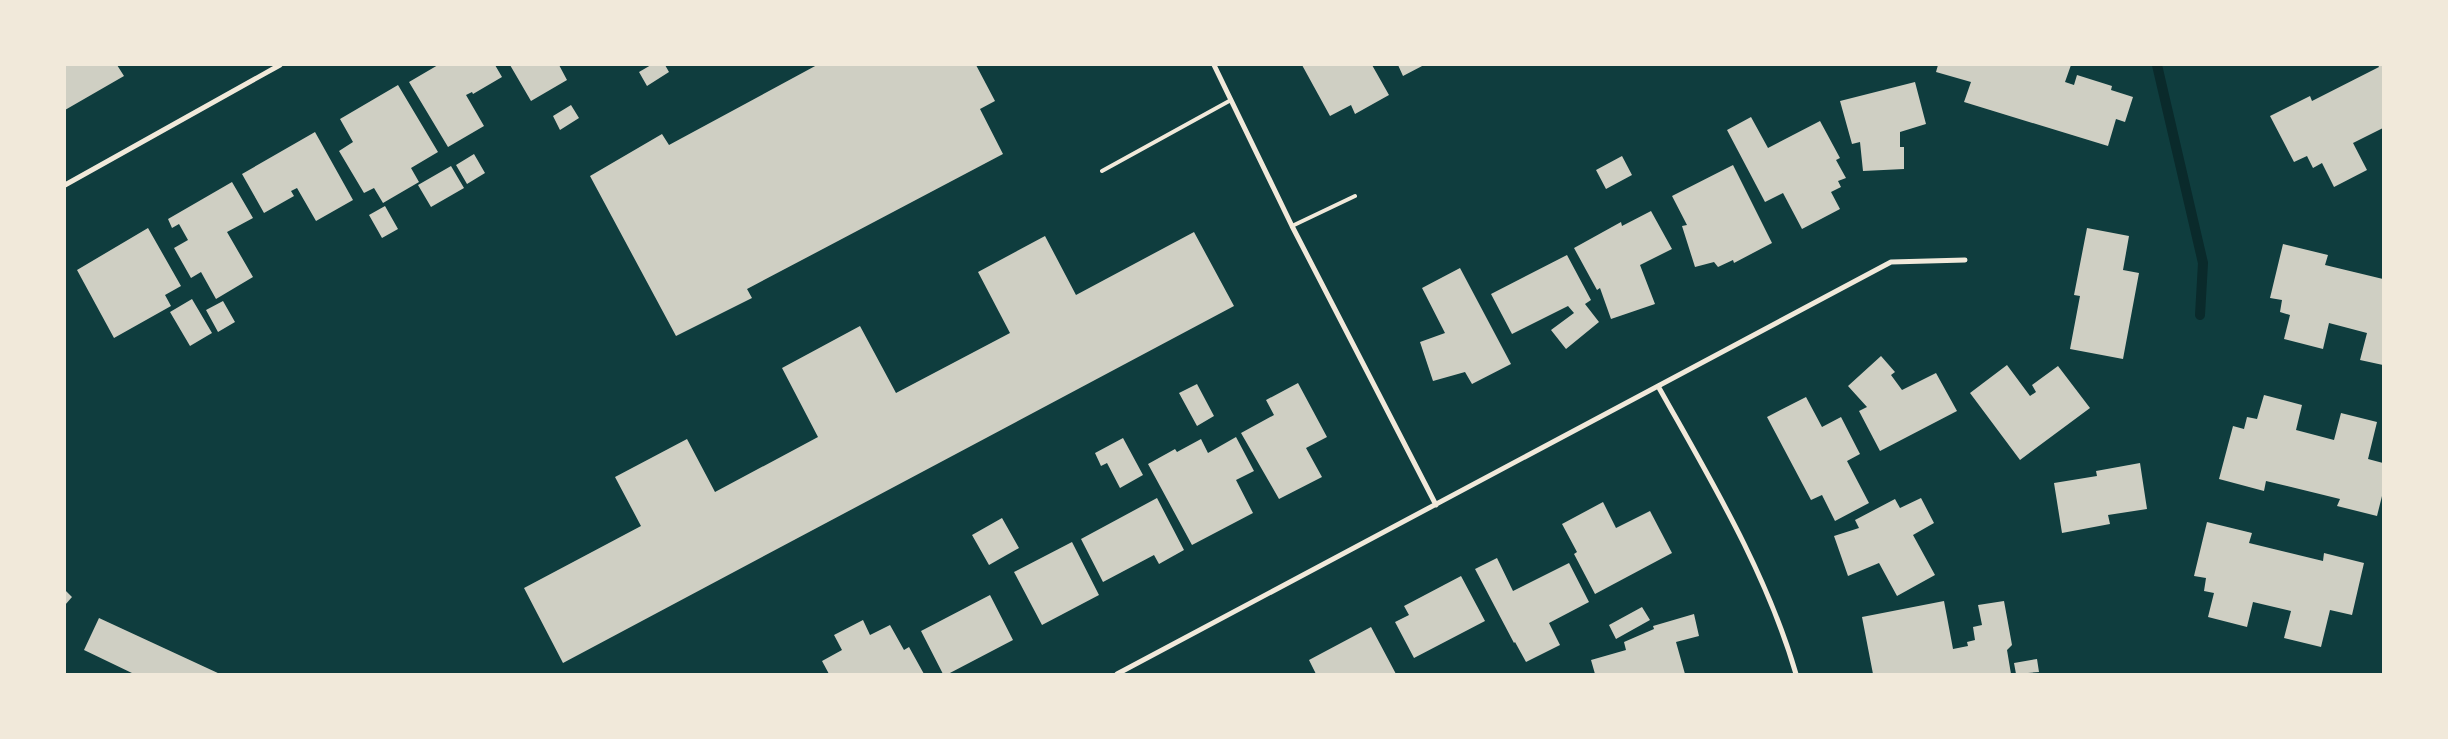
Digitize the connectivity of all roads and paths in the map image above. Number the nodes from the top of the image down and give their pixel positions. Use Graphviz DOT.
graph roads {
  1 [pos="280,65"];
  2 [pos="1214,65"];
  3 [pos="1231,100"];
  4 [pos="1102,171"];
  5 [pos="65,185"];
  6 [pos="1355,196"];
  7 [pos="1292,226"];
  8 [pos="1965,260"];
  9 [pos="1658,386"];
  10 [pos="1436,506"];
  11 [pos="1117,674"];
  12 [pos="1796,674"];
  1 -- 5 [label="street"];
  2 -- 3 [label="street"];
  3 -- 4 [label="lane"];
  3 -- 7 [label="street"];
  6 -- 7 [label="lane"];
  7 -- 10 [label="street"];
  8 -- 9 [label="street"];
  9 -- 10 [label="street"];
  9 -- 12 [label="street"];
  10 -- 11 [label="street"];
}
